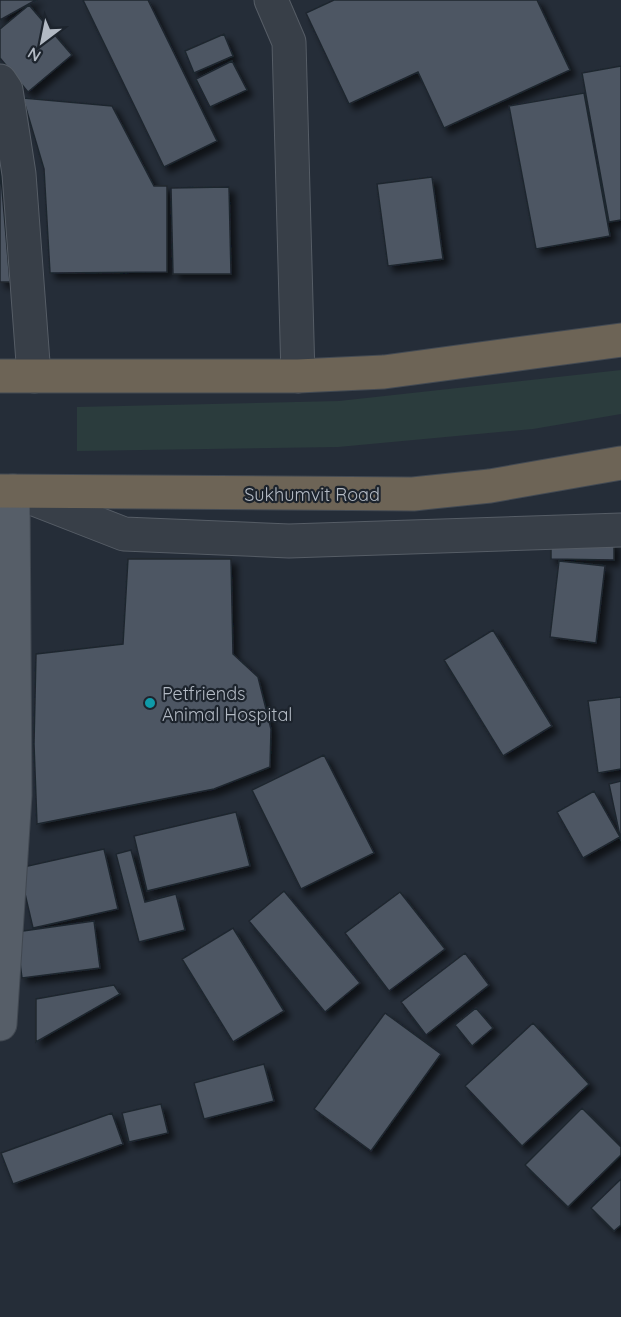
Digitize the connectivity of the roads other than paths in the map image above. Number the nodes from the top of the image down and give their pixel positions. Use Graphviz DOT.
graph roads {
  1 [pos="271,0"];
  2 [pos="0,81"];
  3 [pos="621,340"];
  4 [pos="0,376"];
  5 [pos="34,376"];
  6 [pos="298,376"];
  7 [pos="621,463"];
  8 [pos="6,491"];
  9 [pos="413,494"];
  10 [pos="621,530"];
  11 [pos="412,536"];
  12 [pos="7,795"];
  13 [pos="0,1023"];
  1 -- 6 [label="street"];
  2 -- 5 [label="street"];
  3 -- 6 [label="highway"];
  4 -- 5 [label="highway"];
  5 -- 6 [label="highway"];
  7 -- 9 [label="highway, Sukhumvit Road"];
  8 -- 9 [label="highway, Sukhumvit Road"];
  8 -- 11 [label="street"];
  8 -- 12 [label="main road"];
  9 -- 11 [label="street"];
  10 -- 11 [label="street"];
  12 -- 13 [label="main road"];
}
